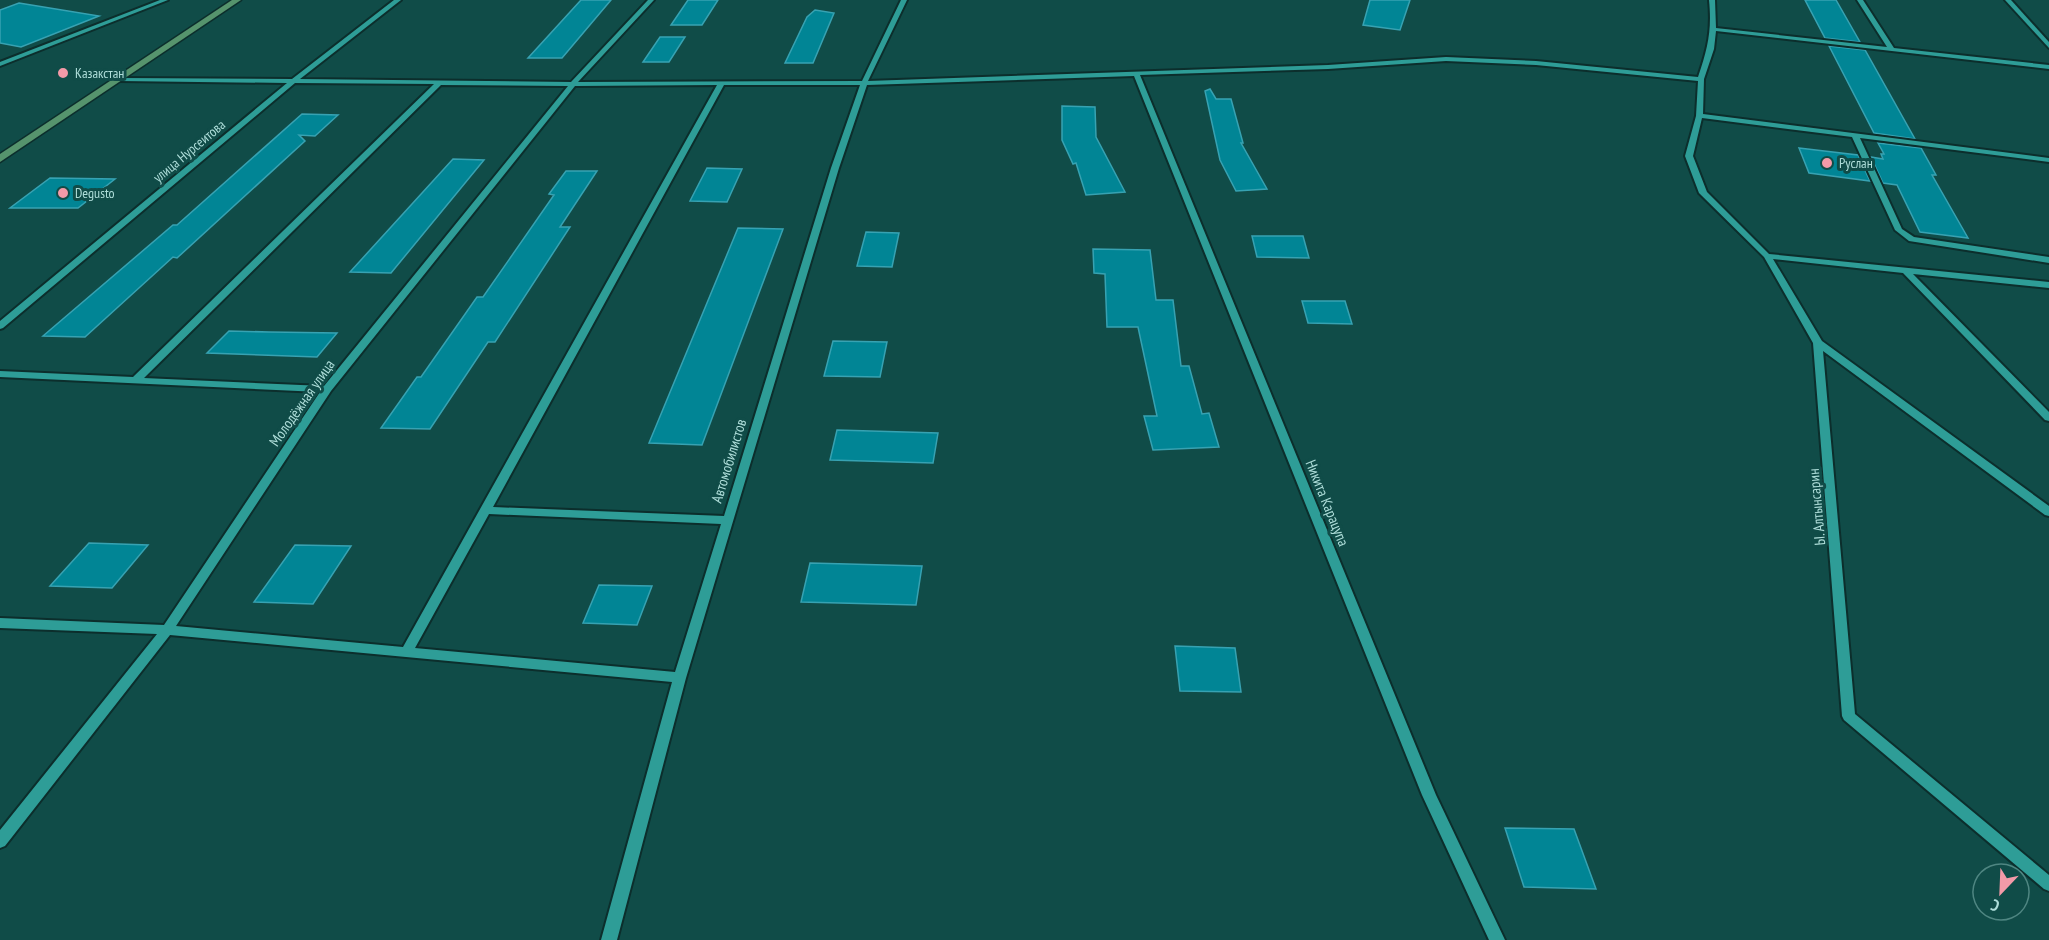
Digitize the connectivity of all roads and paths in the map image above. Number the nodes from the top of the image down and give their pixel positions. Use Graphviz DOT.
graph roads {
  1 [pos="165,0"];
  2 [pos="237,0"];
  3 [pos="398,0"];
  4 [pos="651,0"];
  5 [pos="902,0"];
  6 [pos="1712,0"];
  7 [pos="1860,0"];
  8 [pos="2008,0"];
  9 [pos="1713,30"];
  10 [pos="2049,46"];
  11 [pos="1892,50"];
  12 [pos="1,63"];
  13 [pos="2049,68"];
  14 [pos="1136,73"];
  15 [pos="120,79"];
  16 [pos="1701,79"];
  17 [pos="293,81"];
  18 [pos="439,83"];
  19 [pos="722,83"];
  20 [pos="864,83"];
  21 [pos="573,84"];
  22 [pos="1699,116"];
  23 [pos="1855,136"];
  24 [pos="0,159"];
  25 [pos="2049,160"];
  26 [pos="1767,256"];
  27 [pos="2049,260"];
  28 [pos="1907,272"];
  29 [pos="2049,285"];
  30 [pos="0,326"];
  31 [pos="1818,343"];
  32 [pos="0,374"];
  33 [pos="136,380"];
  34 [pos="327,389"];
  35 [pos="2049,418"];
  36 [pos="485,510"];
  37 [pos="2049,512"];
  38 [pos="727,520"];
  39 [pos="0,623"];
  40 [pos="167,630"];
  41 [pos="406,653"];
  42 [pos="680,678"];
  43 [pos="0,841"];
  44 [pos="2049,884"];
  45 [pos="609,940"];
  46 [pos="1497,940"];
  1 -- 12 [label="street"];
  2 -- 15 [label="main road"];
  3 -- 17 [label="street, улица Нурсеитова"];
  4 -- 21 [label="street, Молодёжная улица"];
  5 -- 20 [label="street, Автомобилистов"];
  6 -- 9 [label="street, Ы. Алтынсарин"];
  7 -- 11 [label="street"];
  8 -- 10 [label="street"];
  9 -- 11 [label="street"];
  9 -- 16 [label="street, Ы. Алтынсарин"];
  11 -- 13 [label="street"];
  14 -- 16 [label="street"];
  14 -- 20 [label="street"];
  14 -- 46 [label="street, Никита Карацупа"];
  15 -- 17 [label="street"];
  15 -- 24 [label="main road"];
  16 -- 22 [label="street, Ы. Алтынсарин"];
  17 -- 18 [label="street"];
  17 -- 30 [label="street, улица Нурсеитова"];
  18 -- 21 [label="street"];
  18 -- 33 [label="street"];
  19 -- 20 [label="street"];
  19 -- 21 [label="street"];
  19 -- 36 [label="street"];
  20 -- 38 [label="street, Автомобилистов"];
  21 -- 34 [label="street, Молодёжная улица"];
  22 -- 23 [label="street"];
  22 -- 26 [label="street, Ы. Алтынсарин"];
  23 -- 25 [label="street"];
  23 -- 27 [label="street"];
  26 -- 28 [label="street"];
  26 -- 31 [label="street, Ы. Алтынсарин"];
  28 -- 29 [label="street"];
  28 -- 35 [label="street"];
  31 -- 37 [label="street"];
  31 -- 44 [label="street, Ы. Алтынсарин"];
  32 -- 33 [label="street"];
  33 -- 34 [label="street"];
  34 -- 40 [label="street, Молодёжная улица"];
  36 -- 38 [label="street"];
  36 -- 41 [label="street"];
  38 -- 42 [label="street, Автомобилистов"];
  39 -- 40 [label="street"];
  40 -- 41 [label="street"];
  40 -- 43 [label="street, Молодёжная улица"];
  41 -- 42 [label="street"];
  42 -- 45 [label="street, Автомобилистов"];
}
